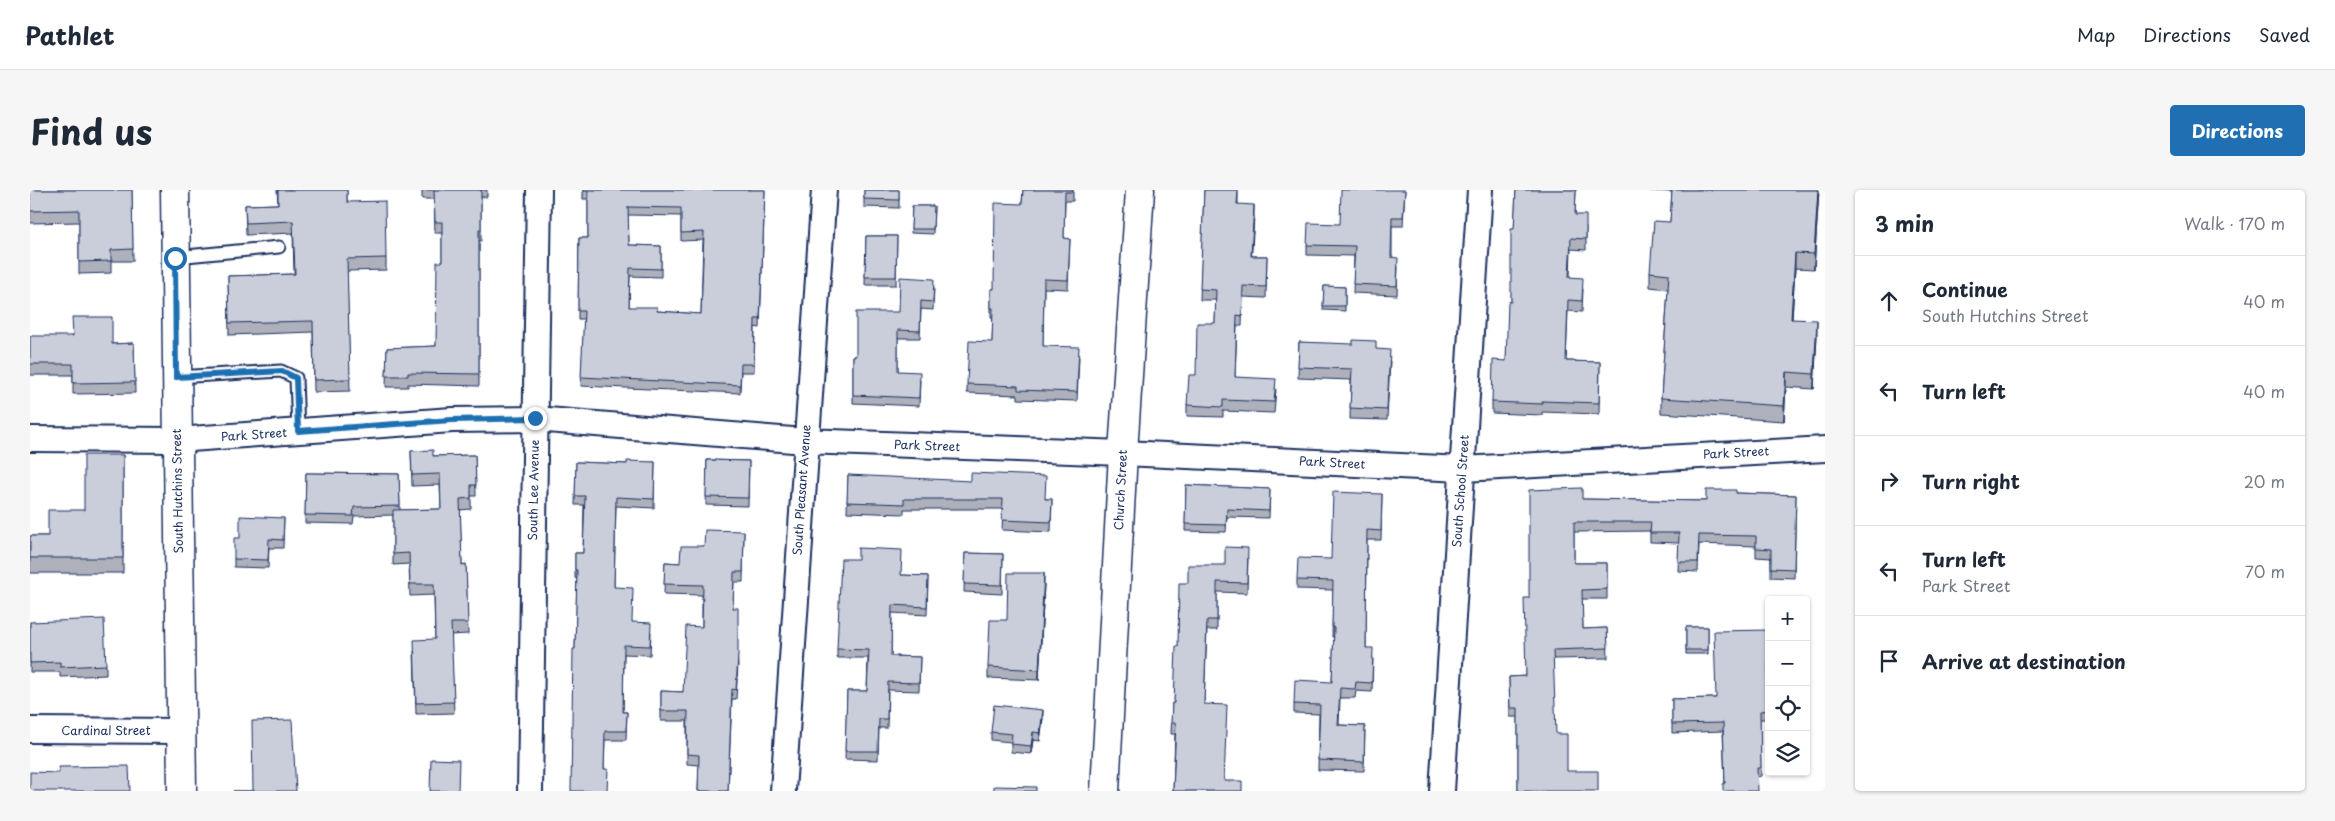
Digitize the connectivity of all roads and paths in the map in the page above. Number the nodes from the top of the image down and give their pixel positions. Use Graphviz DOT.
graph roads {
  1 [pos="175,190"];
  2 [pos="539,190"];
  3 [pos="824,190"];
  4 [pos="1140,190"];
  5 [pos="1480,190"];
  6 [pos="279,247"];
  7 [pos="175,258"];
  8 [pos="176,377"];
  9 [pos="535,418"];
  10 [pos="298,431"];
  11 [pos="30,439"];
  12 [pos="177,440"];
  13 [pos="805,441"];
  14 [pos="1825,449"];
  15 [pos="1123,453"];
  16 [pos="1463,469"];
  17 [pos="30,730"];
  18 [pos="181,731"];
  19 [pos="182,791"];
  20 [pos="530,791"];
  21 [pos="783,791"];
  22 [pos="1105,791"];
  23 [pos="1442,791"];
  1 -- 7 [label="main road, South Hutchins Street"];
  2 -- 9 [label="street, South Lee Avenue"];
  3 -- 13 [label="street, South Pleasant Avenue"];
  4 -- 15 [label="main road, Church Street"];
  5 -- 16 [label="street, South School Street"];
  6 -- 7 [label="lane"];
  7 -- 8 [label="main road, South Hutchins Street"];
  8 -- 10 [label="lane"];
  8 -- 12 [label="main road, South Hutchins Street"];
  9 -- 10 [label="street, Park Street"];
  9 -- 13 [label="street, Park Street"];
  9 -- 20 [label="street, South Lee Avenue"];
  10 -- 12 [label="street, Park Street"];
  11 -- 12 [label="street, Park Street"];
  12 -- 18 [label="main road, South Hutchins Street"];
  13 -- 15 [label="street, Park Street"];
  13 -- 21 [label="street, South Pleasant Avenue"];
  14 -- 16 [label="street, Park Street"];
  15 -- 16 [label="street, Park Street"];
  15 -- 22 [label="main road, Church Street"];
  16 -- 23 [label="street, South School Street"];
  17 -- 18 [label="street, Cardinal Street"];
  18 -- 19 [label="main road, South Hutchins Street"];
}
